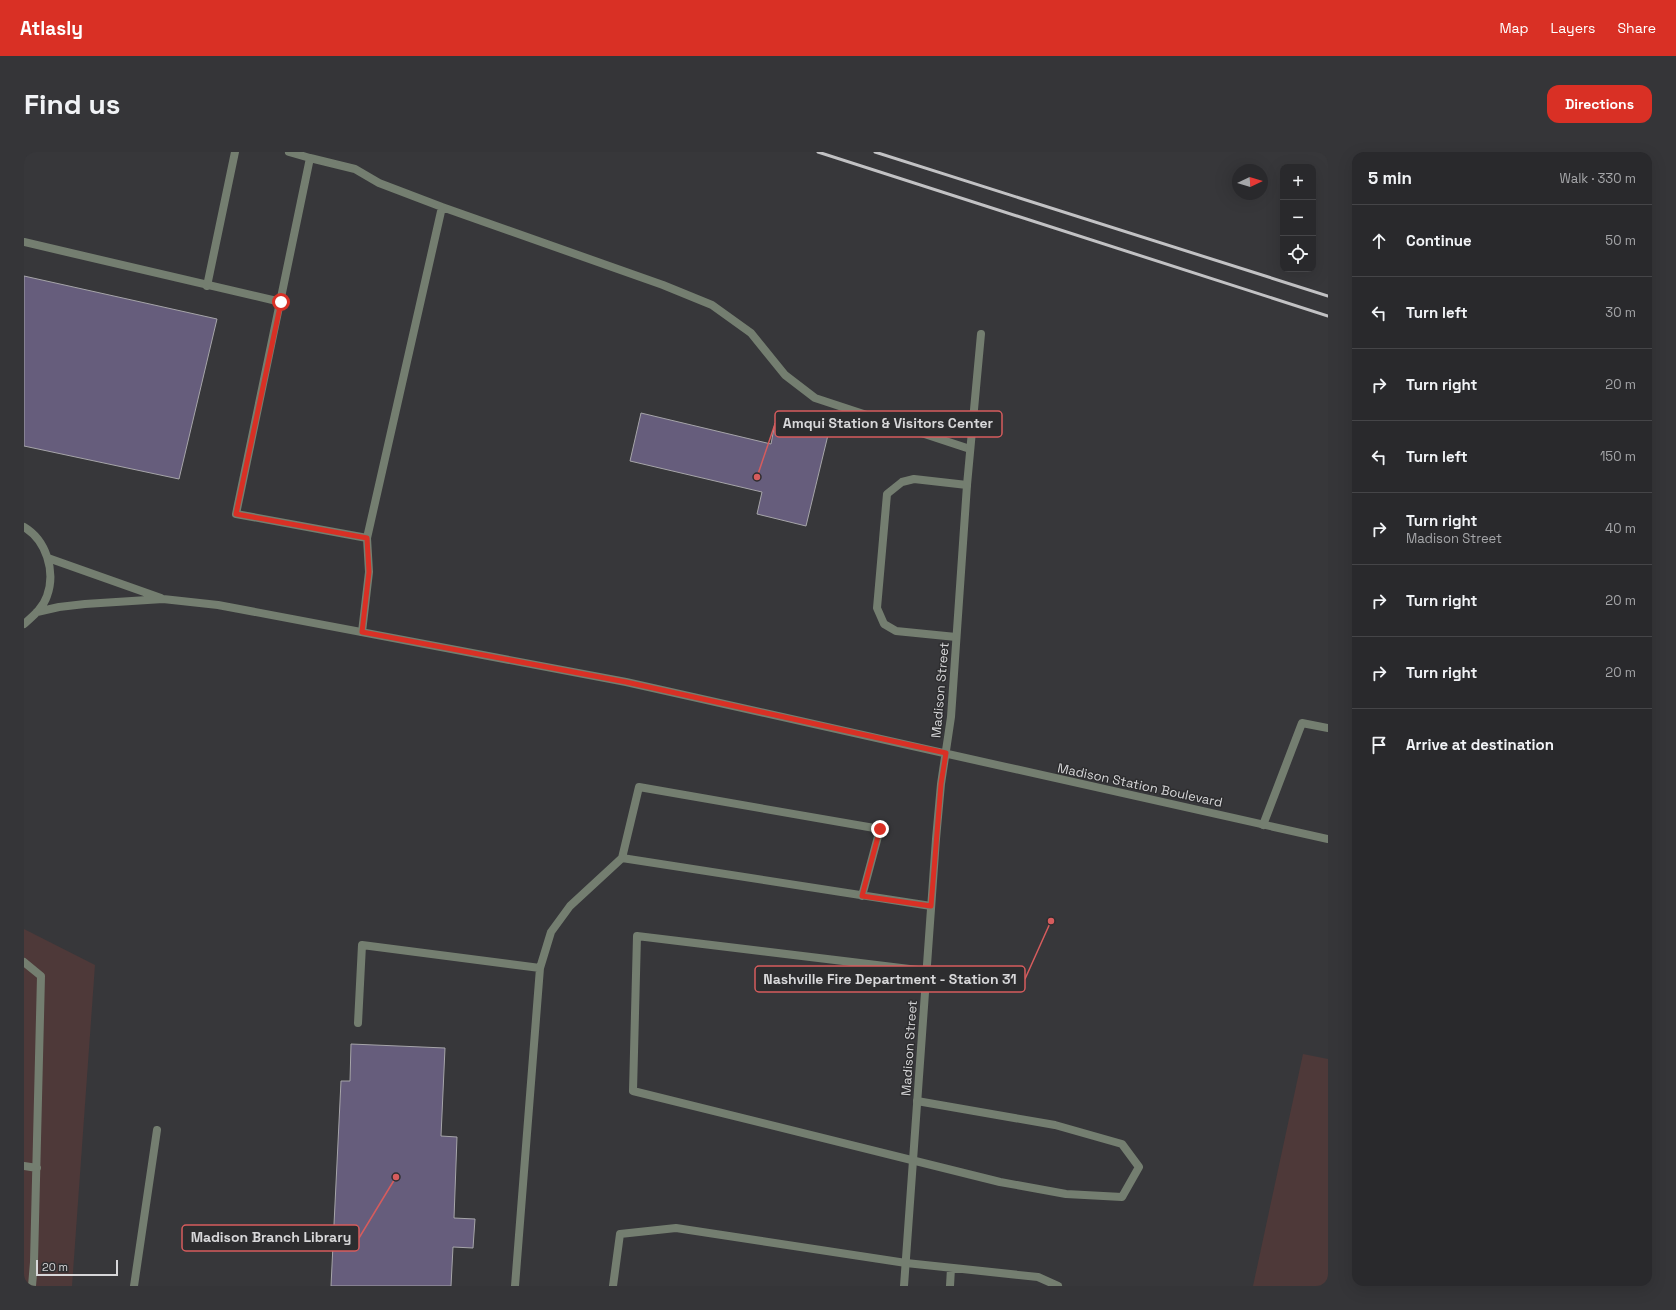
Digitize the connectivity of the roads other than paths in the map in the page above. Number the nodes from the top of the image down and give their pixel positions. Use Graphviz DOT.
graph roads {
  1 [pos="235,152"];
  2 [pos="289,152"];
  3 [pos="310,158"];
  4 [pos="442,207"];
  5 [pos="24,242"];
  6 [pos="207,286"];
  7 [pos="281,302"];
  8 [pos="981,334"];
  9 [pos="970,449"];
  10 [pos="967,485"];
  11 [pos="24,527"];
  12 [pos="367,538"];
  13 [pos="48,558"];
  14 [pos="163,599"];
  15 [pos="37,612"];
  16 [pos="24,624"];
  17 [pos="362,632"];
  18 [pos="956,637"];
  19 [pos="1328,728"];
  20 [pos="946,753"];
  21 [pos="1263,825"];
  22 [pos="1328,839"];
  23 [pos="622,858"];
  24 [pos="862,896"];
  25 [pos="931,906"];
  26 [pos="24,962"];
  27 [pos="540,968"];
  28 [pos="926,971"];
  29 [pos="358,1023"];
  30 [pos="917,1101"];
  31 [pos="158,1130"];
  32 [pos="913,1160"];
  33 [pos="24,1166"];
  34 [pos="37,1168"];
  35 [pos="906,1263"];
  36 [pos="951,1268"];
  37 [pos="32,1286"];
  38 [pos="134,1286"];
  39 [pos="515,1286"];
  40 [pos="613,1286"];
  41 [pos="904,1286"];
  42 [pos="950,1286"];
  43 [pos="1058,1286"];
  1 -- 6 [label="street"];
  2 -- 3 [label="street"];
  3 -- 4 [label="street"];
  3 -- 7 [label="street"];
  4 -- 9 [label="street"];
  4 -- 12 [label="street"];
  5 -- 6 [label="street"];
  6 -- 7 [label="street"];
  7 -- 12 [label="street"];
  8 -- 9 [label="street, Madison Street"];
  9 -- 10 [label="street, Madison Street"];
  10 -- 18 [label="street, Madison Street"];
  10 -- 18 [label="street"];
  11 -- 13 [label="street"];
  12 -- 17 [label="street"];
  13 -- 14 [label="street"];
  13 -- 15 [label="street"];
  14 -- 15 [label="street"];
  14 -- 17 [label="street, Madison Station Boulevard"];
  15 -- 16 [label="street"];
  17 -- 20 [label="street, Madison Station Boulevard"];
  18 -- 20 [label="street, Madison Street"];
  19 -- 21 [label="street"];
  20 -- 21 [label="street, Madison Station Boulevard"];
  20 -- 25 [label="street, Madison Street"];
  21 -- 22 [label="street, Madison Station Boulevard"];
  23 -- 24 [label="street"];
  23 -- 24 [label="street"];
  23 -- 27 [label="street"];
  24 -- 25 [label="street"];
  25 -- 28 [label="street, Madison Street"];
  26 -- 34 [label="street"];
  27 -- 29 [label="street"];
  27 -- 39 [label="street"];
  28 -- 30 [label="street, Madison Street"];
  28 -- 32 [label="street"];
  30 -- 32 [label="street, Madison Street"];
  30 -- 32 [label="street"];
  31 -- 38 [label="street"];
  32 -- 35 [label="street, Madison Street"];
  33 -- 34 [label="street"];
  34 -- 37 [label="street"];
  35 -- 36 [label="street"];
  35 -- 40 [label="street"];
  35 -- 41 [label="street, Madison Street"];
  36 -- 42 [label="street"];
  36 -- 43 [label="street"];
}
